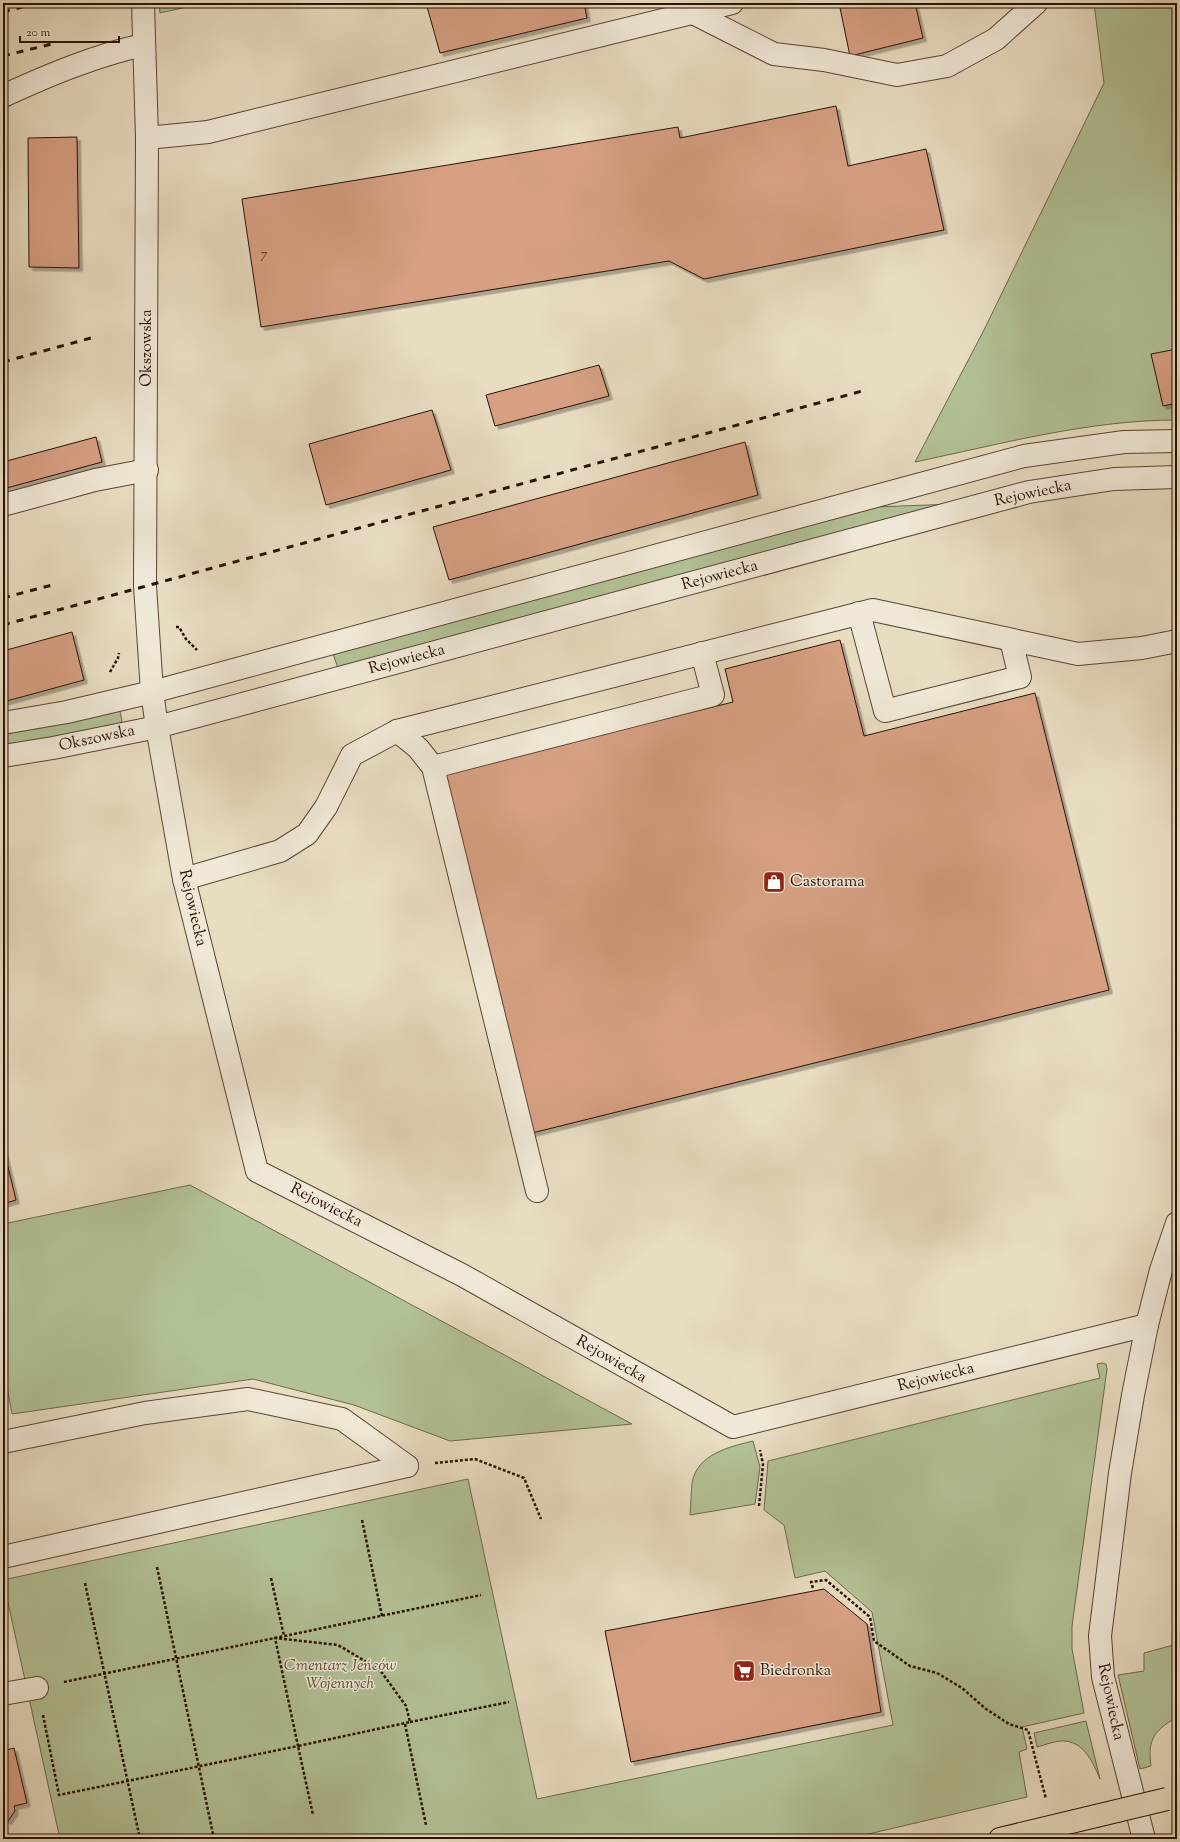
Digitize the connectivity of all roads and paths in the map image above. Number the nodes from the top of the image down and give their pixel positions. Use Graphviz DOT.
graph roads {
  1 [pos="143,3"];
  2 [pos="732,3"];
  3 [pos="1036,3"];
  4 [pos="693,13"];
  5 [pos="143,45"];
  6 [pos="3,96"];
  7 [pos="147,138"];
  8 [pos="1177,441"];
  9 [pos="147,470"];
  10 [pos="1177,477"];
  11 [pos="3,505"];
  12 [pos="859,613"];
  13 [pos="1011,640"];
  14 [pos="1177,641"];
  15 [pos="702,653"];
  16 [pos="152,692"];
  17 [pos="3,723"];
  18 [pos="157,727"];
  19 [pos="397,731"];
  20 [pos="3,756"];
  21 [pos="433,767"];
  22 [pos="184,879"];
  23 [pos="537,1191"];
  24 [pos="1177,1223"];
  25 [pos="1146,1325"];
  26 [pos="3,1442"];
  27 [pos="758,1446"];
  28 [pos="407,1466"];
  29 [pos="759,1506"];
  30 [pos="541,1519"];
  31 [pos="362,1520"];
  32 [pos="3,1558"];
  33 [pos="157,1567"];
  34 [pos="271,1578"];
  35 [pos="85,1583"];
  36 [pos="813,1588"];
  37 [pos="481,1595"];
  38 [pos="382,1616"];
  39 [pos="284,1636"];
  40 [pos="275,1638"];
  41 [pos="176,1658"];
  42 [pos="104,1674"];
  43 [pos="37,1688"];
  44 [pos="3,1694"];
  45 [pos="509,1702"];
  46 [pos="410,1722"];
  47 [pos="405,1724"];
  48 [pos="298,1746"];
  49 [pos="199,1767"];
  50 [pos="127,1782"];
  51 [pos="1172,1798"];
  52 [pos="1046,1801"];
  53 [pos="313,1815"];
  54 [pos="426,1825"];
  55 [pos="140,1839"];
  56 [pos="214,1839"];
  57 [pos="1000,1839"];
  58 [pos="1144,1839"];
  1 -- 5 [label="street, Okszowska"];
  2 -- 4 [label="street"];
  3 -- 4 [label="street"];
  4 -- 7 [label="street"];
  5 -- 6 [label="street"];
  5 -- 7 [label="street, Okszowska"];
  7 -- 9 [label="street, Okszowska"];
  8 -- 16 [label="street"];
  9 -- 11 [label="street"];
  9 -- 16 [label="street, Okszowska"];
  10 -- 18 [label="street, Rejowiecka"];
  12 -- 13 [label="street"];
  12 -- 13 [label="street"];
  12 -- 15 [label="street"];
  13 -- 14 [label="street"];
  15 -- 19 [label="street"];
  15 -- 21 [label="street"];
  16 -- 17 [label="street, Okszowska"];
  16 -- 18 [label="street, Okszowska"];
  18 -- 20 [label="street, Okszowska"];
  18 -- 22 [label="street, Rejowiecka"];
  19 -- 21 [label="street"];
  19 -- 22 [label="street"];
  21 -- 23 [label="street"];
  22 -- 25 [label="street, Rejowiecka"];
  24 -- 25 [label="street, Rejowiecka"];
  25 -- 58 [label="street, Rejowiecka"];
  26 -- 28 [label="street"];
  27 -- 29 [label="path"];
  28 -- 30 [label="path"];
  28 -- 32 [label="street"];
  31 -- 38 [label="path"];
  33 -- 41 [label="path"];
  34 -- 39 [label="path"];
  35 -- 42 [label="path"];
  36 -- 52 [label="path"];
  37 -- 38 [label="path"];
  38 -- 39 [label="path"];
  39 -- 40 [label="path"];
  40 -- 41 [label="path"];
  40 -- 46 [label="path"];
  40 -- 48 [label="path"];
  41 -- 42 [label="path"];
  41 -- 49 [label="path"];
  42 -- 43 [label="path"];
  42 -- 50 [label="path"];
  43 -- 44 [label="street"];
  43 -- 50 [label="path"];
  45 -- 46 [label="path"];
  46 -- 47 [label="path"];
  47 -- 48 [label="path"];
  47 -- 54 [label="path"];
  48 -- 49 [label="path"];
  48 -- 53 [label="path"];
  49 -- 50 [label="path"];
  49 -- 56 [label="path"];
  50 -- 55 [label="path"];
  51 -- 57 [label="highway, bridge"];
}
